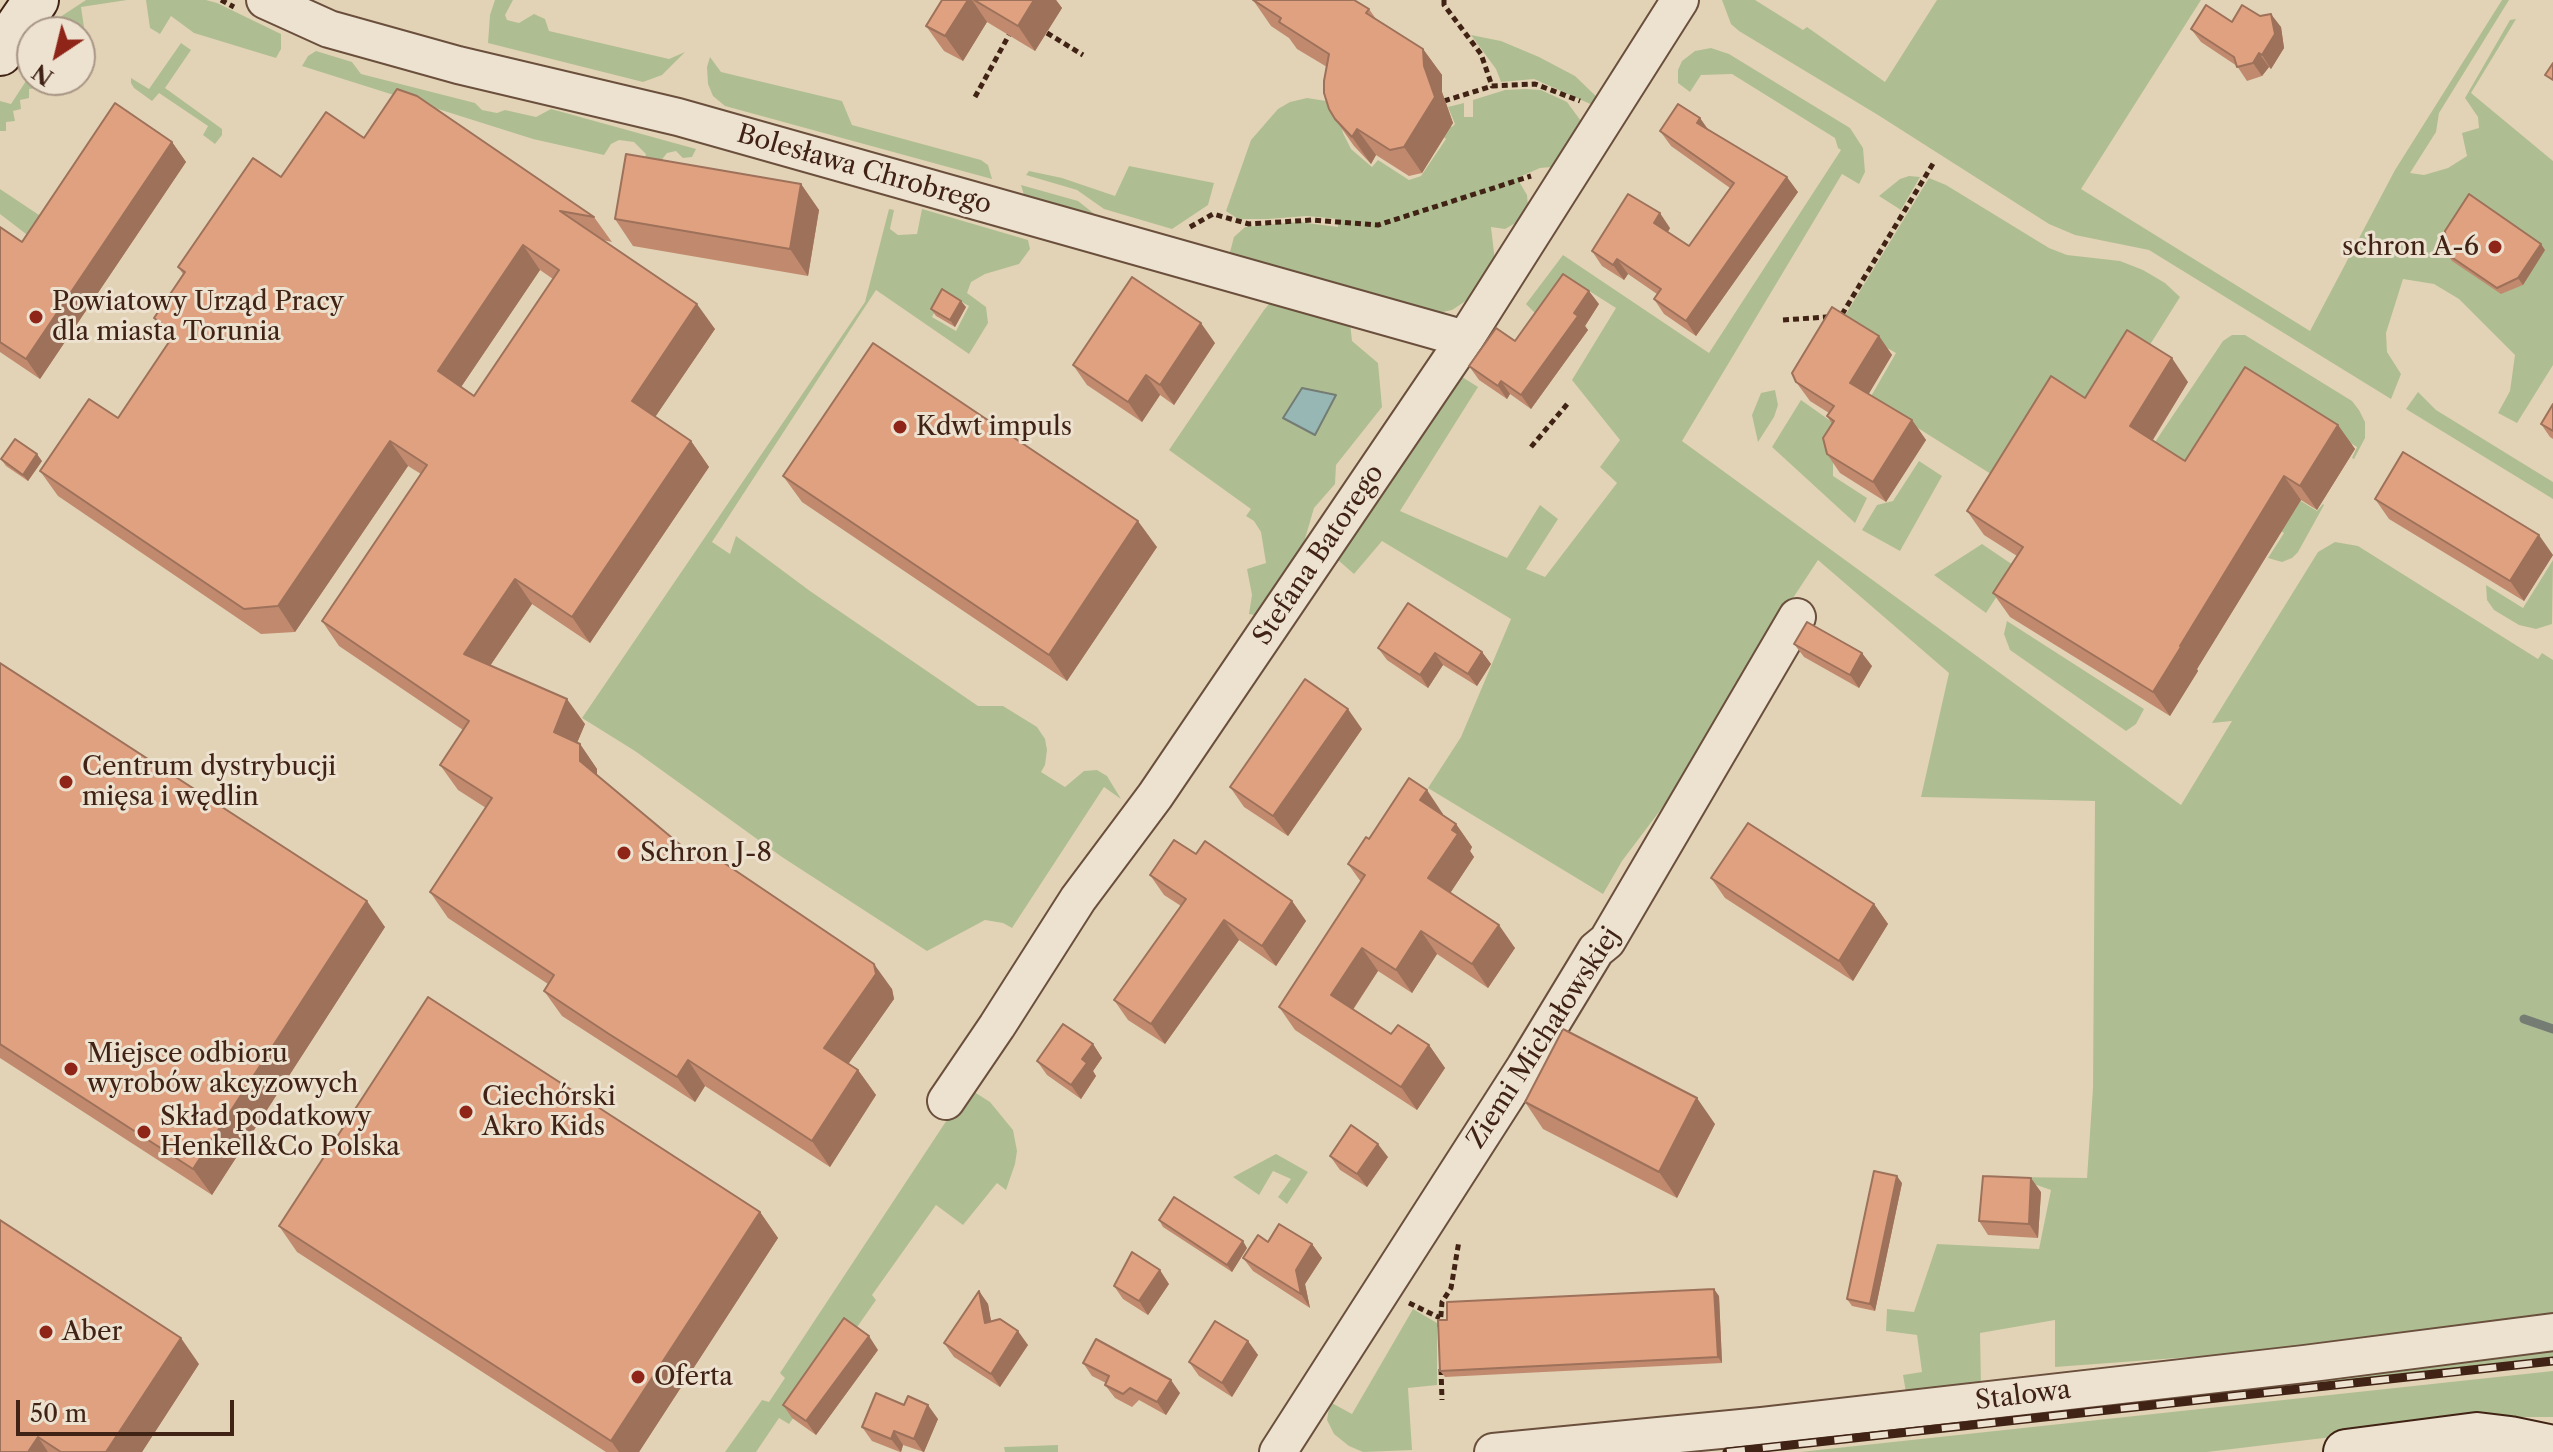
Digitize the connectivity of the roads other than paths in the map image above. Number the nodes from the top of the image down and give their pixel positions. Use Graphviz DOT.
graph roads {
  1 [pos="36,0"];
  2 [pos="265,0"];
  3 [pos="1680,0"];
  4 [pos="0,53"];
  5 [pos="1465,339"];
  6 [pos="1797,617"];
  7 [pos="946,1101"];
  8 [pos="2553,1332"];
  9 [pos="2553,1448"];
  10 [pos="1278,1452"];
  11 [pos="1493,1452"];
  12 [pos="2349,1452"];
  13 [pos="2360,1452"];
  1 -- 4 [label="street"];
  2 -- 5 [label="street, Bolesława Chrobrego"];
  3 -- 5 [label="street, Stefana Batorego"];
  5 -- 7 [label="street, Stefana Batorego"];
  6 -- 10 [label="street, Ziemi Michałowskiej"];
  8 -- 11 [label="street, Stalowa"];
  9 -- 12 [label="street"];
  12 -- 13 [label="street"];
}
